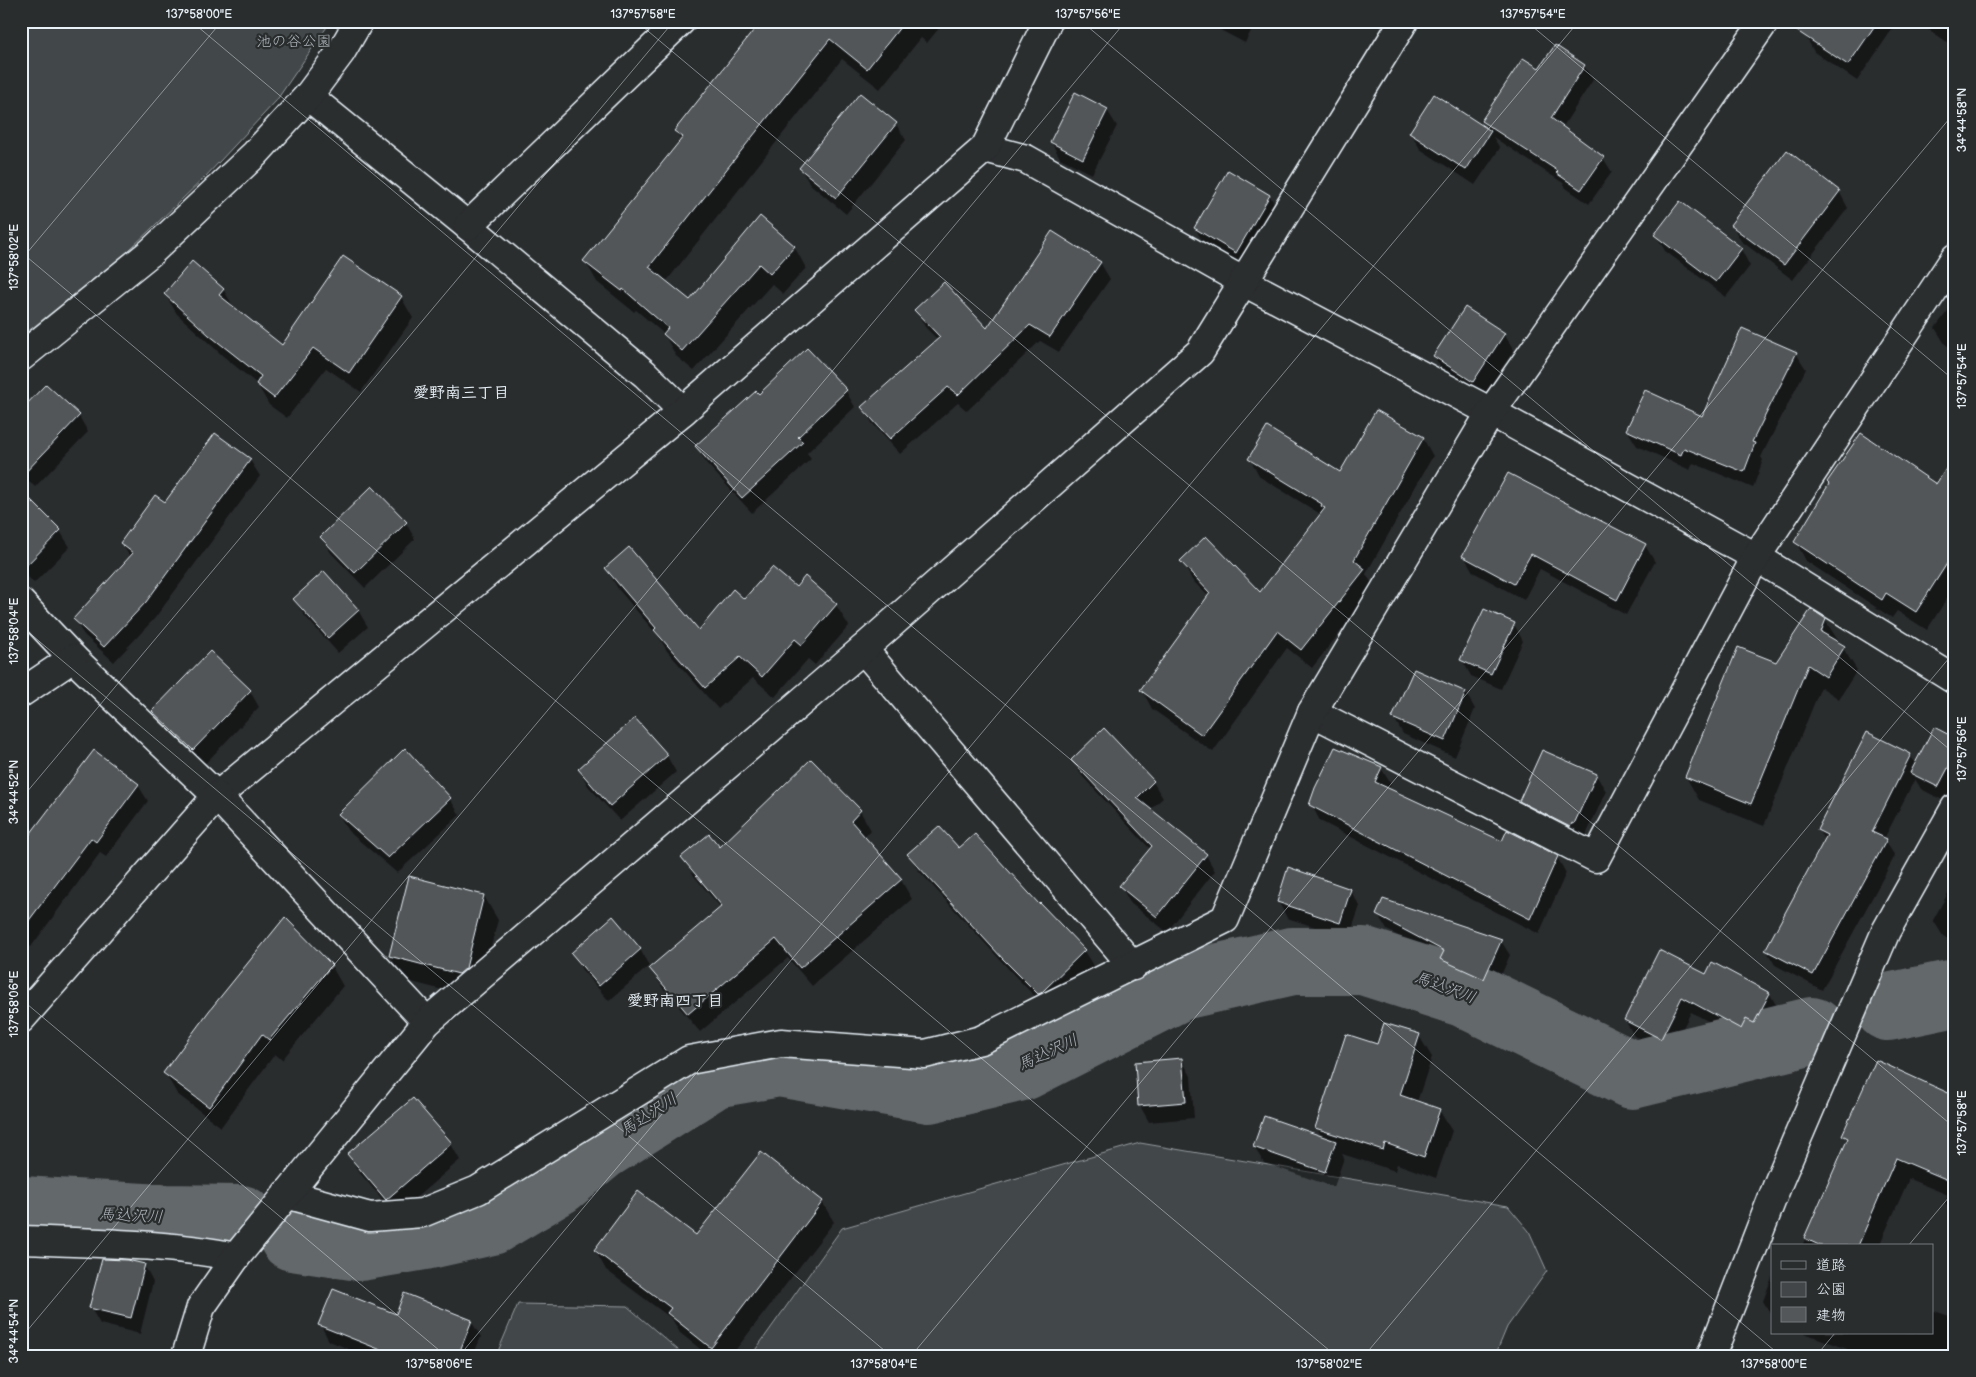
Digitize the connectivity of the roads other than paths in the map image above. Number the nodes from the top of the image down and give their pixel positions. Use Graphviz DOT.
graph roads {
  1 [pos="359,21"];
  2 [pos="681,21"];
  3 [pos="1048,21"];
  4 [pos="1404,21"];
  5 [pos="1765,21"];
  6 [pos="308,96"];
  7 [pos="985,148"];
  8 [pos="468,226"];
  9 [pos="1955,258"];
  10 [pos="1244,282"];
  11 [pos="21,357"];
  12 [pos="683,411"];
  13 [pos="1492,412"];
  14 [pos="1756,557"];
  15 [pos="21,603"];
  16 [pos="862,649"];
  17 [pos="73,658"];
  18 [pos="1955,680"];
  19 [pos="21,694"];
  20 [pos="1312,712"];
  21 [pos="216,796"];
  22 [pos="1955,808"];
  23 [pos="1133,966"];
  24 [pos="21,1019"];
  25 [pos="428,1022"];
  26 [pos="286,1194"];
  27 [pos="21,1240"];
  28 [pos="236,1257"];
  29 [pos="186,1356"];
  30 [pos="1711,1356"];
  1 -- 6 [label="street"];
  2 -- 8 [label="street"];
  3 -- 7 [label="street"];
  4 -- 10 [label="street"];
  5 -- 13 [label="street"];
  6 -- 8 [label="street"];
  6 -- 11 [label="street"];
  7 -- 10 [label="street"];
  7 -- 12 [label="street"];
  8 -- 12 [label="street"];
  9 -- 14 [label="street"];
  10 -- 13 [label="street"];
  10 -- 16 [label="street"];
  12 -- 21 [label="street"];
  13 -- 14 [label="street"];
  13 -- 20 [label="street"];
  14 -- 18 [label="street"];
  14 -- 20 [label="street"];
  15 -- 17 [label="street"];
  16 -- 23 [label="street"];
  16 -- 25 [label="street"];
  17 -- 19 [label="street"];
  17 -- 21 [label="street"];
  20 -- 23 [label="street"];
  21 -- 24 [label="street"];
  21 -- 25 [label="street"];
  22 -- 30 [label="street"];
  23 -- 26 [label="street"];
  25 -- 26 [label="street"];
  26 -- 28 [label="street"];
  27 -- 28 [label="street"];
  28 -- 29 [label="street"];
}
